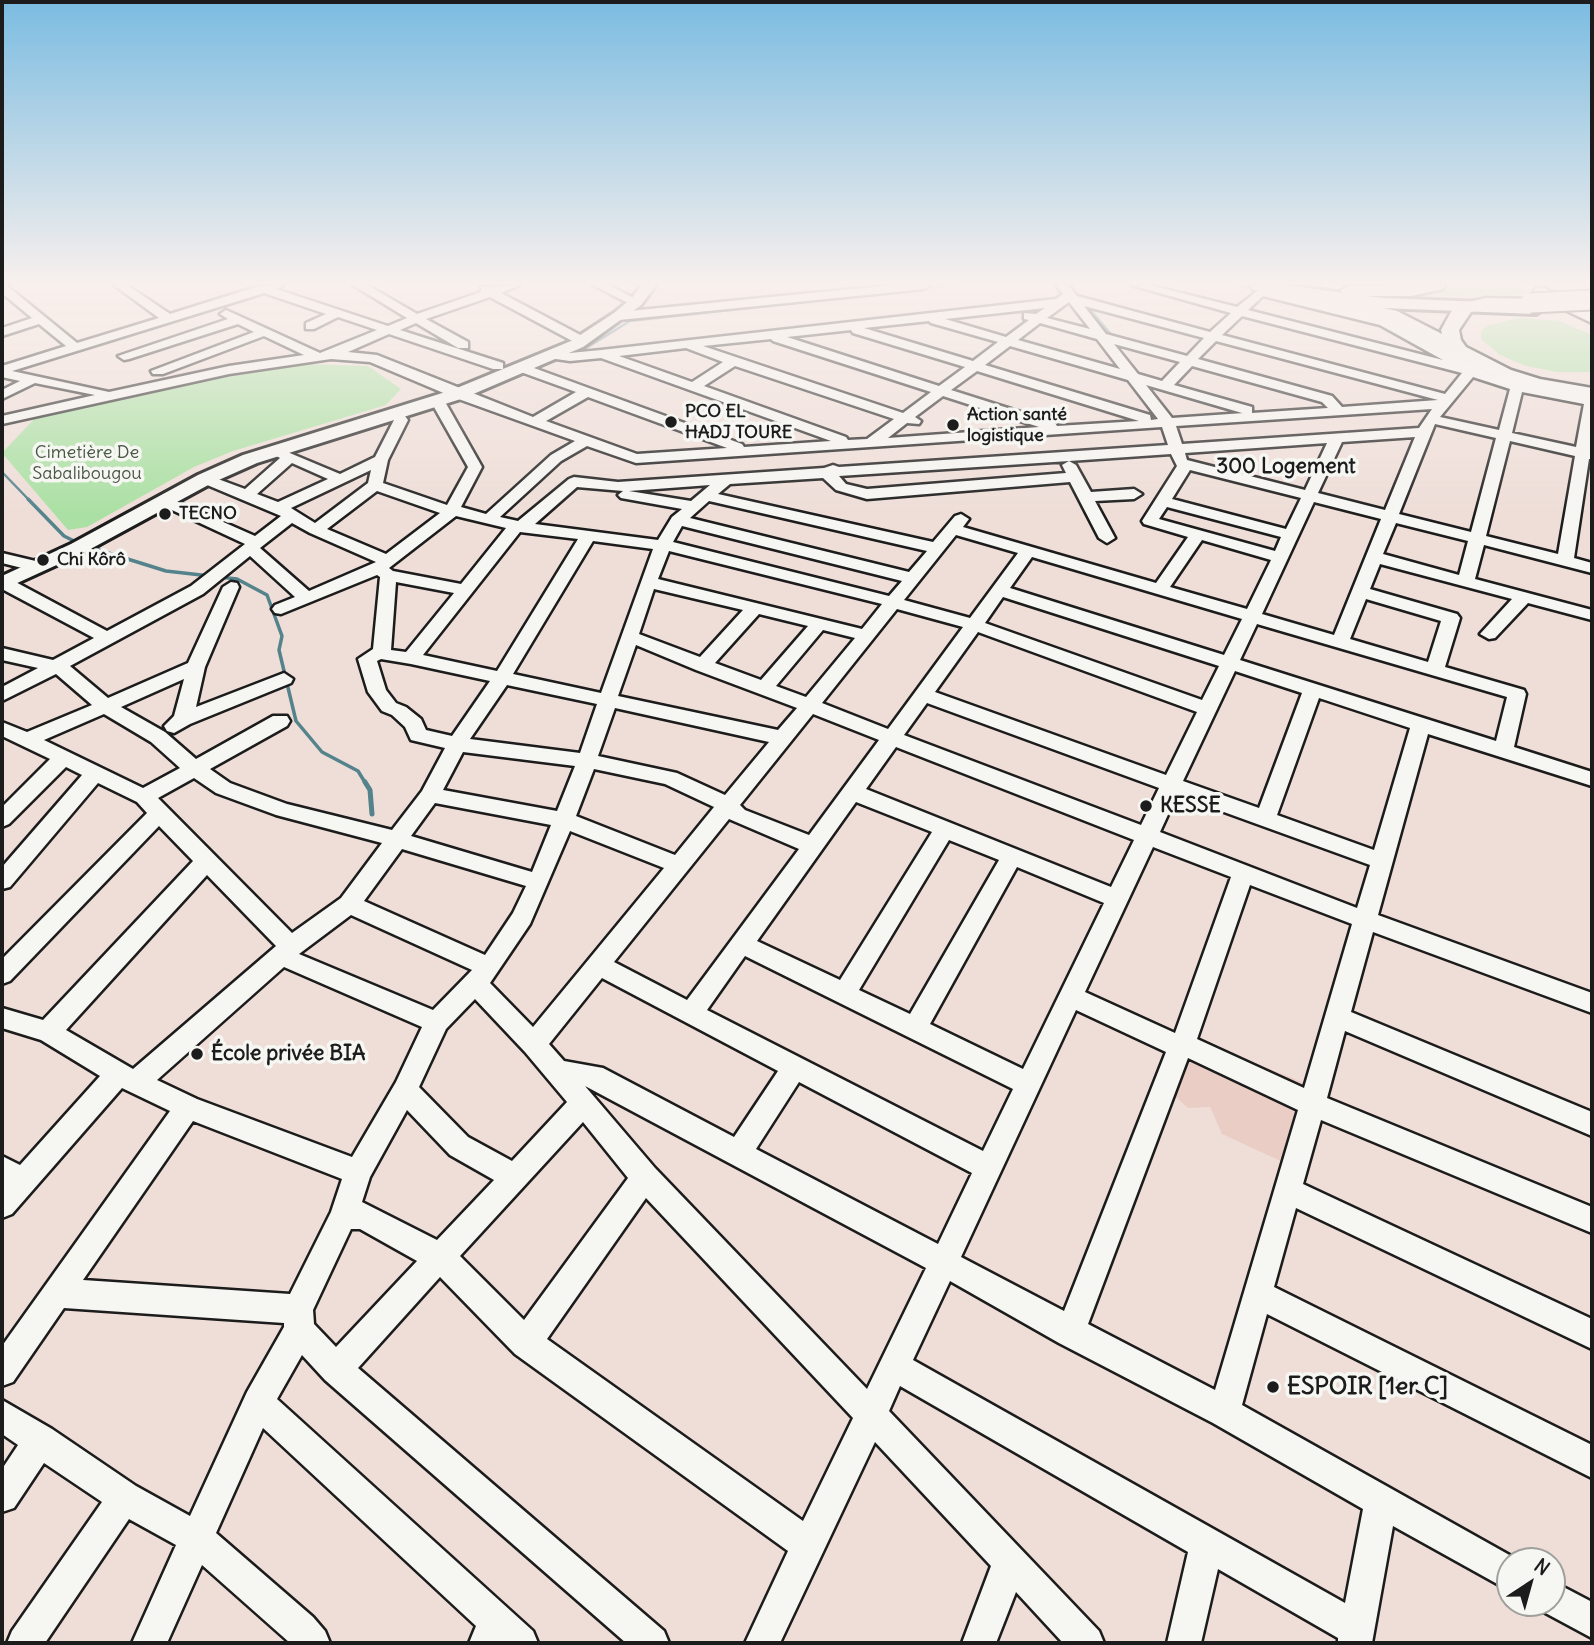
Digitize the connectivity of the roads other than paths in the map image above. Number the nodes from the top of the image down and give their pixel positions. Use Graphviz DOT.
graph roads {
  1 [pos="30,362"];
  2 [pos="137,362"];
  3 [pos="183,362"];
  4 [pos="285,362"];
  5 [pos="381,362"];
  6 [pos="487,362"];
  7 [pos="497,362"];
  8 [pos="533,362"];
  9 [pos="623,362"];
  10 [pos="732,362"];
  11 [pos="735,362"];
  12 [pos="864,362"];
  13 [pos="964,362"];
  14 [pos="979,362"];
  15 [pos="1081,362"];
  16 [pos="1123,362"];
  17 [pos="1190,362"];
  18 [pos="1213,362"];
  19 [pos="1308,362"];
  20 [pos="1330,362"];
  21 [pos="1357,362"];
  22 [pos="1456,362"];
  23 [pos="1483,362"];
  24 [pos="1495,362"];
  25 [pos="975,365"];
  26 [pos="510,369"];
  27 [pos="158,371"];
  28 [pos="1471,371"];
  29 [pos="2,372"];
  30 [pos="1350,373"];
  31 [pos="1135,377"];
  32 [pos="33,379"];
  33 [pos="180,381"];
  34 [pos="1592,382"];
  35 [pos="1165,386"];
  36 [pos="693,387"];
  37 [pos="1517,387"];
  38 [pos="942,390"];
  39 [pos="587,392"];
  40 [pos="109,394"];
  41 [pos="458,394"];
  42 [pos="2,395"];
  43 [pos="1592,399"];
  44 [pos="437,400"];
  45 [pos="1446,401"];
  46 [pos="396,413"];
  47 [pos="1263,414"];
  48 [pos="905,418"];
  49 [pos="2,420"];
  50 [pos="1162,421"];
  51 [pos="534,422"];
  52 [pos="1427,425"];
  53 [pos="1054,429"];
  54 [pos="1504,435"];
  55 [pos="958,436"];
  56 [pos="1337,438"];
  57 [pos="586,440"];
  58 [pos="874,442"];
  59 [pos="850,443"];
  60 [pos="1177,449"];
  61 [pos="747,451"];
  62 [pos="282,454"];
  63 [pos="1588,454"];
  64 [pos="1065,456"];
  65 [pos="662,457"];
  66 [pos="381,460"];
  67 [pos="1242,460"];
  68 [pos="1186,464"];
  69 [pos="827,472"];
  70 [pos="1075,477"];
  71 [pos="341,478"];
  72 [pos="205,479"];
  73 [pos="725,480"];
  74 [pos="665,484"];
  75 [pos="375,485"];
  76 [pos="1134,494"];
  77 [pos="247,495"];
  78 [pos="624,495"];
  79 [pos="1309,496"];
  80 [pos="1086,497"];
  81 [pos="1163,500"];
  82 [pos="164,501"];
  83 [pos="693,507"];
  84 [pos="286,511"];
  85 [pos="452,511"];
  86 [pos="1390,516"];
  87 [pos="489,519"];
  88 [pos="518,527"];
  89 [pos="316,530"];
  90 [pos="1198,534"];
  91 [pos="588,536"];
  92 [pos="1107,538"];
  93 [pos="1477,539"];
  94 [pos="254,545"];
  95 [pos="663,545"];
  96 [pos="1285,546"];
  97 [pos="937,548"];
  98 [pos="1028,551"];
  99 [pos="1374,556"];
  100 [pos="2,558"];
  101 [pos="1565,561"];
  102 [pos="38,567"];
  103 [pos="384,568"];
  104 [pos="1592,568"];
  105 [pos="912,578"];
  106 [pos="1466,581"];
  107 [pos="648,582"];
  108 [pos="3,583"];
  109 [pos="231,587"];
  110 [pos="1160,589"];
  111 [pos="466,590"];
  112 [pos="1000,590"];
  113 [pos="1360,592"];
  114 [pos="1524,597"];
  115 [pos="306,598"];
  116 [pos="893,601"];
  117 [pos="755,608"];
  118 [pos="281,609"];
  119 [pos="1592,615"];
  120 [pos="1252,616"];
  121 [pos="819,624"];
  122 [pos="974,625"];
  123 [pos="1489,634"];
  124 [pos="866,635"];
  125 [pos="629,636"];
  126 [pos="109,639"];
  127 [pos="1340,642"];
  128 [pos="382,652"];
  129 [pos="2,654"];
  130 [pos="411,659"];
  131 [pos="1229,663"];
  132 [pos="702,666"];
  133 [pos="58,667"];
  134 [pos="196,667"];
  135 [pos="1435,670"];
  136 [pos="501,679"];
  137 [pos="284,680"];
  138 [pos="763,689"];
  139 [pos="1313,690"];
  140 [pos="2,695"];
  141 [pos="923,695"];
  142 [pos="606,702"];
  143 [pos="107,707"];
  144 [pos="808,707"];
  145 [pos="1208,709"];
  146 [pos="183,719"];
  147 [pos="280,720"];
  148 [pos="1421,724"];
  149 [pos="2,730"];
  150 [pos="158,737"];
  151 [pos="782,738"];
  152 [pos="891,739"];
  153 [pos="27,740"];
  154 [pos="457,744"];
  155 [pos="1503,751"];
  156 [pos="63,758"];
  157 [pos="587,761"];
  158 [pos="193,768"];
  159 [pos="96,772"];
  160 [pos="1592,779"];
  161 [pos="1171,785"];
  162 [pos="853,792"];
  163 [pos="430,795"];
  164 [pos="151,805"];
  165 [pos="728,805"];
  166 [pos="2,819"];
  167 [pos="1265,819"];
  168 [pos="564,820"];
  169 [pos="945,829"];
  170 [pos="1147,836"];
  171 [pos="396,839"];
  172 [pos="813,846"];
  173 [pos="1013,857"];
  174 [pos="206,861"];
  175 [pos="1381,861"];
  176 [pos="679,865"];
  177 [pos="1243,874"];
  178 [pos="2,881"];
  179 [pos="539,882"];
  180 [pos="1117,899"];
  181 [pos="349,904"];
  182 [pos="1365,920"];
  183 [pos="742,944"];
  184 [pos="286,952"];
  185 [pos="598,965"];
  186 [pos="2,974"];
  187 [pos="482,975"];
  188 [pos="844,994"];
  189 [pos="1070,996"];
  190 [pos="1592,1003"];
  191 [pos="691,1013"];
  192 [pos="1337,1017"];
  193 [pos="2,1018"];
  194 [pos="437,1022"];
  195 [pos="915,1028"];
  196 [pos="48,1032"];
  197 [pos="534,1044"];
  198 [pos="1181,1045"];
  199 [pos="795,1067"];
  200 [pos="556,1071"];
  201 [pos="127,1079"];
  202 [pos="1029,1084"];
  203 [pos="405,1090"];
  204 [pos="583,1103"];
  205 [pos="1312,1104"];
  206 [pos="188,1107"];
  207 [pos="1592,1124"];
  208 [pos="738,1153"];
  209 [pos="989,1168"];
  210 [pos="358,1172"];
  211 [pos="12,1176"];
  212 [pos="515,1177"];
  213 [pos="645,1177"];
  214 [pos="1287,1190"];
  215 [pos="2,1205"];
  216 [pos="343,1216"];
  217 [pos="1592,1220"];
  218 [pos="441,1258"];
  219 [pos="943,1263"];
  220 [pos="57,1293"];
  221 [pos="1257,1294"];
  222 [pos="298,1319"];
  223 [pos="1070,1332"];
  224 [pos="1592,1334"];
  225 [pos="526,1343"];
  226 [pos="894,1366"];
  227 [pos="336,1369"];
  228 [pos="2,1371"];
  229 [pos="258,1404"];
  230 [pos="1224,1412"];
  231 [pos="871,1415"];
  232 [pos="2,1416"];
  233 [pos="41,1440"];
  234 [pos="1592,1462"];
  235 [pos="2,1496"];
  236 [pos="124,1499"];
  237 [pos="1381,1501"];
  238 [pos="198,1539"];
  239 [pos="1207,1544"];
  240 [pos="808,1546"];
  241 [pos="1010,1562"];
  242 [pos="1496,1566"];
  243 [pos="1566,1606"];
  244 [pos="1592,1621"];
  245 [pos="502,1636"];
  246 [pos="1356,1636"];
  247 [pos="24,1643"];
  248 [pos="149,1643"];
  249 [pos="313,1643"];
  250 [pos="652,1643"];
  251 [pos="762,1643"];
  252 [pos="979,1643"];
  253 [pos="1087,1643"];
  254 [pos="1184,1643"];
  1 -- 29 [label="street"];
  2 -- 27 [label="street"];
  3 -- 27 [label="street"];
  4 -- 33 [label="street"];
  5 -- 41 [label="street"];
  6 -- 26 [label="street"];
  7 -- 26 [label="street"];
  8 -- 26 [label="main road"];
  9 -- 36 [label="street"];
  10 -- 36 [label="street"];
  11 -- 48 [label="street"];
  12 -- 38 [label="street"];
  13 -- 25 [label="street"];
  14 -- 25 [label="street"];
  15 -- 31 [label="street"];
  16 -- 31 [label="street"];
  17 -- 35 [label="street"];
  18 -- 30 [label="street"];
  19 -- 30 [label="street"];
  20 -- 30 [label="street"];
  21 -- 30 [label="street"];
  22 -- 28 [label="street"];
  23 -- 43 [label="highway"];
  24 -- 34 [label="highway"];
  25 -- 38 [label="street"];
  25 -- 50 [label="street"];
  26 -- 39 [label="street"];
  26 -- 41 [label="main road"];
  27 -- 33 [label="street"];
  28 -- 30 [label="street"];
  28 -- 37 [label="street"];
  28 -- 45 [label="street"];
  29 -- 32 [label="street"];
  30 -- 45 [label="street"];
  30 -- 45 [label="street"];
  30 -- 47 [label="street"];
  31 -- 35 [label="street"];
  31 -- 50 [label="street"];
  32 -- 40 [label="street"];
  32 -- 42 [label="street"];
  33 -- 40 [label="street"];
  35 -- 47 [label="street"];
  36 -- 59 [label="street"];
  37 -- 43 [label="street"];
  37 -- 54 [label="street"];
  38 -- 48 [label="street"];
  38 -- 53 [label="street"];
  39 -- 51 [label="street"];
  39 -- 61 [label="street"];
  40 -- 49 [label="street"];
  41 -- 44 [label="main road"];
  41 -- 51 [label="street"];
  43 -- 63 [label="street"];
  44 -- 46 [label="main road"];
  44 -- 85 [label="street"];
  45 -- 52 [label="street"];
  46 -- 62 [label="main road"];
  46 -- 66 [label="street"];
  47 -- 50 [label="street"];
  48 -- 55 [label="street"];
  48 -- 58 [label="street"];
  50 -- 53 [label="street"];
  50 -- 60 [label="street"];
  51 -- 57 [label="street"];
  52 -- 54 [label="street"];
  52 -- 56 [label="street"];
  52 -- 86 [label="street"];
  53 -- 55 [label="street"];
  53 -- 64 [label="street"];
  54 -- 63 [label="street"];
  54 -- 93 [label="street"];
  55 -- 58 [label="street"];
  56 -- 67 [label="street"];
  56 -- 79 [label="street"];
  57 -- 65 [label="street"];
  57 -- 87 [label="street"];
  58 -- 59 [label="street"];
  58 -- 69 [label="street"];
  59 -- 61 [label="street"];
  60 -- 64 [label="street"];
  60 -- 67 [label="street"];
  60 -- 68 [label="street"];
  61 -- 65 [label="street"];
  62 -- 71 [label="street"];
  62 -- 72 [label="main road"];
  62 -- 77 [label="street"];
  63 -- 101 [label="street"];
  64 -- 69 [label="street"];
  64 -- 70 [label="street"];
  65 -- 74 [label="street"];
  66 -- 71 [label="street"];
  66 -- 75 [label="street"];
  67 -- 68 [label="street"];
  67 -- 79 [label="street"];
  68 -- 81 [label="street"];
  69 -- 70 [label="street"];
  69 -- 73 [label="street"];
  70 -- 80 [label="street"];
  71 -- 84 [label="street"];
  72 -- 77 [label="street"];
  72 -- 82 [label="main road"];
  73 -- 74 [label="street"];
  73 -- 83 [label="street"];
  74 -- 88 [label="street"];
  75 -- 85 [label="street"];
  75 -- 89 [label="street"];
  76 -- 80 [label="street"];
  77 -- 84 [label="street"];
  78 -- 83 [label="street"];
  79 -- 86 [label="street"];
  79 -- 96 [label="street"];
  80 -- 92 [label="street"];
  81 -- 90 [label="street"];
  81 -- 96 [label="street"];
  82 -- 94 [label="street"];
  82 -- 102 [label="main road"];
  83 -- 95 [label="street"];
  83 -- 97 [label="street"];
  83 -- 105 [label="street"];
  84 -- 89 [label="street"];
  84 -- 94 [label="street"];
  85 -- 87 [label="street"];
  85 -- 103 [label="street"];
  86 -- 93 [label="street"];
  86 -- 99 [label="street"];
  87 -- 88 [label="street"];
  88 -- 91 [label="street"];
  88 -- 111 [label="street"];
  89 -- 103 [label="street"];
  90 -- 96 [label="street"];
  90 -- 110 [label="street"];
  91 -- 95 [label="street"];
  91 -- 136 [label="street"];
  93 -- 101 [label="street"];
  93 -- 106 [label="street"];
  94 -- 115 [label="street"];
  94 -- 126 [label="street"];
  95 -- 107 [label="street"];
  95 -- 116 [label="street"];
  96 -- 120 [label="street"];
  97 -- 98 [label="street"];
  97 -- 105 [label="street"];
  98 -- 110 [label="street"];
  98 -- 112 [label="street"];
  99 -- 106 [label="street"];
  99 -- 113 [label="street"];
  100 -- 102 [label="street"];
  101 -- 104 [label="street"];
  102 -- 108 [label="main road"];
  103 -- 111 [label="street"];
  103 -- 115 [label="street"];
  103 -- 128 [label="street"];
  105 -- 116 [label="street"];
  106 -- 114 [label="street"];
  107 -- 117 [label="street"];
  107 -- 125 [label="street"];
  108 -- 126 [label="street"];
  109 -- 134 [label="street"];
  110 -- 120 [label="street"];
  111 -- 130 [label="street"];
  112 -- 122 [label="street"];
  112 -- 131 [label="street"];
  113 -- 127 [label="street"];
  113 -- 135 [label="street"];
  114 -- 119 [label="street"];
  114 -- 123 [label="street"];
  115 -- 118 [label="street"];
  116 -- 122 [label="street"];
  116 -- 124 [label="street"];
  117 -- 121 [label="street"];
  117 -- 132 [label="street"];
  120 -- 127 [label="street"];
  120 -- 131 [label="street"];
  121 -- 124 [label="street"];
  121 -- 138 [label="street"];
  122 -- 141 [label="street"];
  122 -- 145 [label="street"];
  124 -- 144 [label="street"];
  125 -- 132 [label="street"];
  125 -- 142 [label="street"];
  126 -- 133 [label="street"];
  127 -- 135 [label="street"];
  128 -- 130 [label="street"];
  128 -- 154 [label="street"];
  129 -- 133 [label="street"];
  130 -- 136 [label="street"];
  131 -- 139 [label="street"];
  131 -- 145 [label="street"];
  132 -- 138 [label="street"];
  133 -- 140 [label="street"];
  133 -- 143 [label="street"];
  134 -- 143 [label="street"];
  134 -- 146 [label="street"];
  135 -- 155 [label="street"];
  136 -- 142 [label="street"];
  136 -- 154 [label="street"];
  137 -- 146 [label="street"];
  138 -- 144 [label="street"];
  139 -- 148 [label="street"];
  139 -- 167 [label="street"];
  141 -- 152 [label="street"];
  141 -- 161 [label="street"];
  142 -- 151 [label="street"];
  142 -- 157 [label="street"];
  143 -- 150 [label="street"];
  143 -- 153 [label="street"];
  144 -- 151 [label="street"];
  144 -- 152 [label="street"];
  145 -- 161 [label="street"];
  146 -- 150 [label="street"];
  147 -- 158 [label="street"];
  148 -- 155 [label="street"];
  148 -- 175 [label="street"];
  149 -- 153 [label="street"];
  150 -- 158 [label="street"];
  151 -- 165 [label="street"];
  152 -- 162 [label="street"];
  152 -- 170 [label="street"];
  153 -- 156 [label="street"];
  154 -- 157 [label="street"];
  154 -- 163 [label="street"];
  155 -- 160 [label="street"];
  156 -- 159 [label="street"];
  156 -- 166 [label="street"];
  157 -- 165 [label="street"];
  157 -- 168 [label="street"];
  158 -- 164 [label="street"];
  158 -- 171 [label="street"];
  159 -- 164 [label="street"];
  159 -- 178 [label="street"];
  161 -- 167 [label="street"];
  161 -- 170 [label="street"];
  162 -- 169 [label="street"];
  162 -- 172 [label="street"];
  163 -- 168 [label="street"];
  163 -- 171 [label="street"];
  164 -- 174 [label="street"];
  164 -- 186 [label="street"];
  165 -- 172 [label="street"];
  165 -- 176 [label="street"];
  167 -- 175 [label="street"];
  168 -- 176 [label="street"];
  168 -- 179 [label="street"];
  169 -- 173 [label="street"];
  169 -- 188 [label="street"];
  170 -- 177 [label="street"];
  170 -- 180 [label="street"];
  171 -- 179 [label="street"];
  171 -- 181 [label="street"];
  172 -- 183 [label="street"];
  173 -- 180 [label="street"];
  173 -- 195 [label="street"];
  174 -- 184 [label="street"];
  174 -- 196 [label="street"];
  175 -- 182 [label="street"];
  176 -- 185 [label="street"];
  177 -- 182 [label="street"];
  177 -- 198 [label="street"];
  179 -- 187 [label="street"];
  180 -- 189 [label="street"];
  181 -- 184 [label="street"];
  181 -- 187 [label="street"];
  182 -- 190 [label="street"];
  182 -- 192 [label="street"];
  183 -- 188 [label="street"];
  183 -- 191 [label="street"];
  184 -- 194 [label="street"];
  184 -- 201 [label="street"];
  185 -- 191 [label="street"];
  185 -- 197 [label="street"];
  187 -- 194 [label="street"];
  187 -- 197 [label="street"];
  188 -- 195 [label="street"];
  189 -- 198 [label="street"];
  189 -- 202 [label="street"];
  191 -- 199 [label="street"];
  192 -- 205 [label="street"];
  192 -- 207 [label="street"];
  193 -- 196 [label="street"];
  194 -- 203 [label="street"];
  195 -- 202 [label="street"];
  196 -- 201 [label="street"];
  197 -- 200 [label="street"];
  198 -- 205 [label="street"];
  198 -- 223 [label="street"];
  199 -- 208 [label="street"];
  199 -- 209 [label="street"];
  200 -- 204 [label="street"];
  200 -- 208 [label="street"];
  201 -- 206 [label="street"];
  201 -- 211 [label="street"];
  202 -- 209 [label="street"];
  203 -- 210 [label="street"];
  203 -- 212 [label="street"];
  204 -- 212 [label="street"];
  204 -- 213 [label="street"];
  205 -- 214 [label="street"];
  205 -- 217 [label="street"];
  206 -- 210 [label="street"];
  206 -- 220 [label="street"];
  208 -- 219 [label="street"];
  209 -- 219 [label="street"];
  210 -- 216 [label="street"];
  211 -- 215 [label="street"];
  212 -- 218 [label="street"];
  213 -- 225 [label="street"];
  213 -- 231 [label="street"];
  214 -- 221 [label="street"];
  214 -- 224 [label="street"];
  216 -- 218 [label="street"];
  216 -- 222 [label="street"];
  218 -- 225 [label="street"];
  218 -- 227 [label="street"];
  219 -- 223 [label="street"];
  219 -- 226 [label="street"];
  220 -- 222 [label="street"];
  220 -- 228 [label="street"];
  221 -- 230 [label="street"];
  221 -- 234 [label="street"];
  222 -- 227 [label="street"];
  222 -- 229 [label="street"];
  223 -- 230 [label="street"];
  225 -- 240 [label="street"];
  226 -- 231 [label="street"];
  226 -- 239 [label="street"];
  227 -- 250 [label="street"];
  229 -- 238 [label="street"];
  229 -- 245 [label="street"];
  230 -- 237 [label="street"];
  231 -- 240 [label="street"];
  231 -- 241 [label="street"];
  232 -- 233 [label="street"];
  233 -- 235 [label="street"];
  233 -- 236 [label="street"];
  236 -- 238 [label="street"];
  236 -- 247 [label="street"];
  237 -- 242 [label="street"];
  237 -- 246 [label="street"];
  238 -- 248 [label="street"];
  238 -- 249 [label="street"];
  239 -- 246 [label="street"];
  239 -- 254 [label="street"];
  240 -- 251 [label="street"];
  241 -- 252 [label="street"];
  241 -- 253 [label="street"];
  243 -- 244 [label="street"];
}
